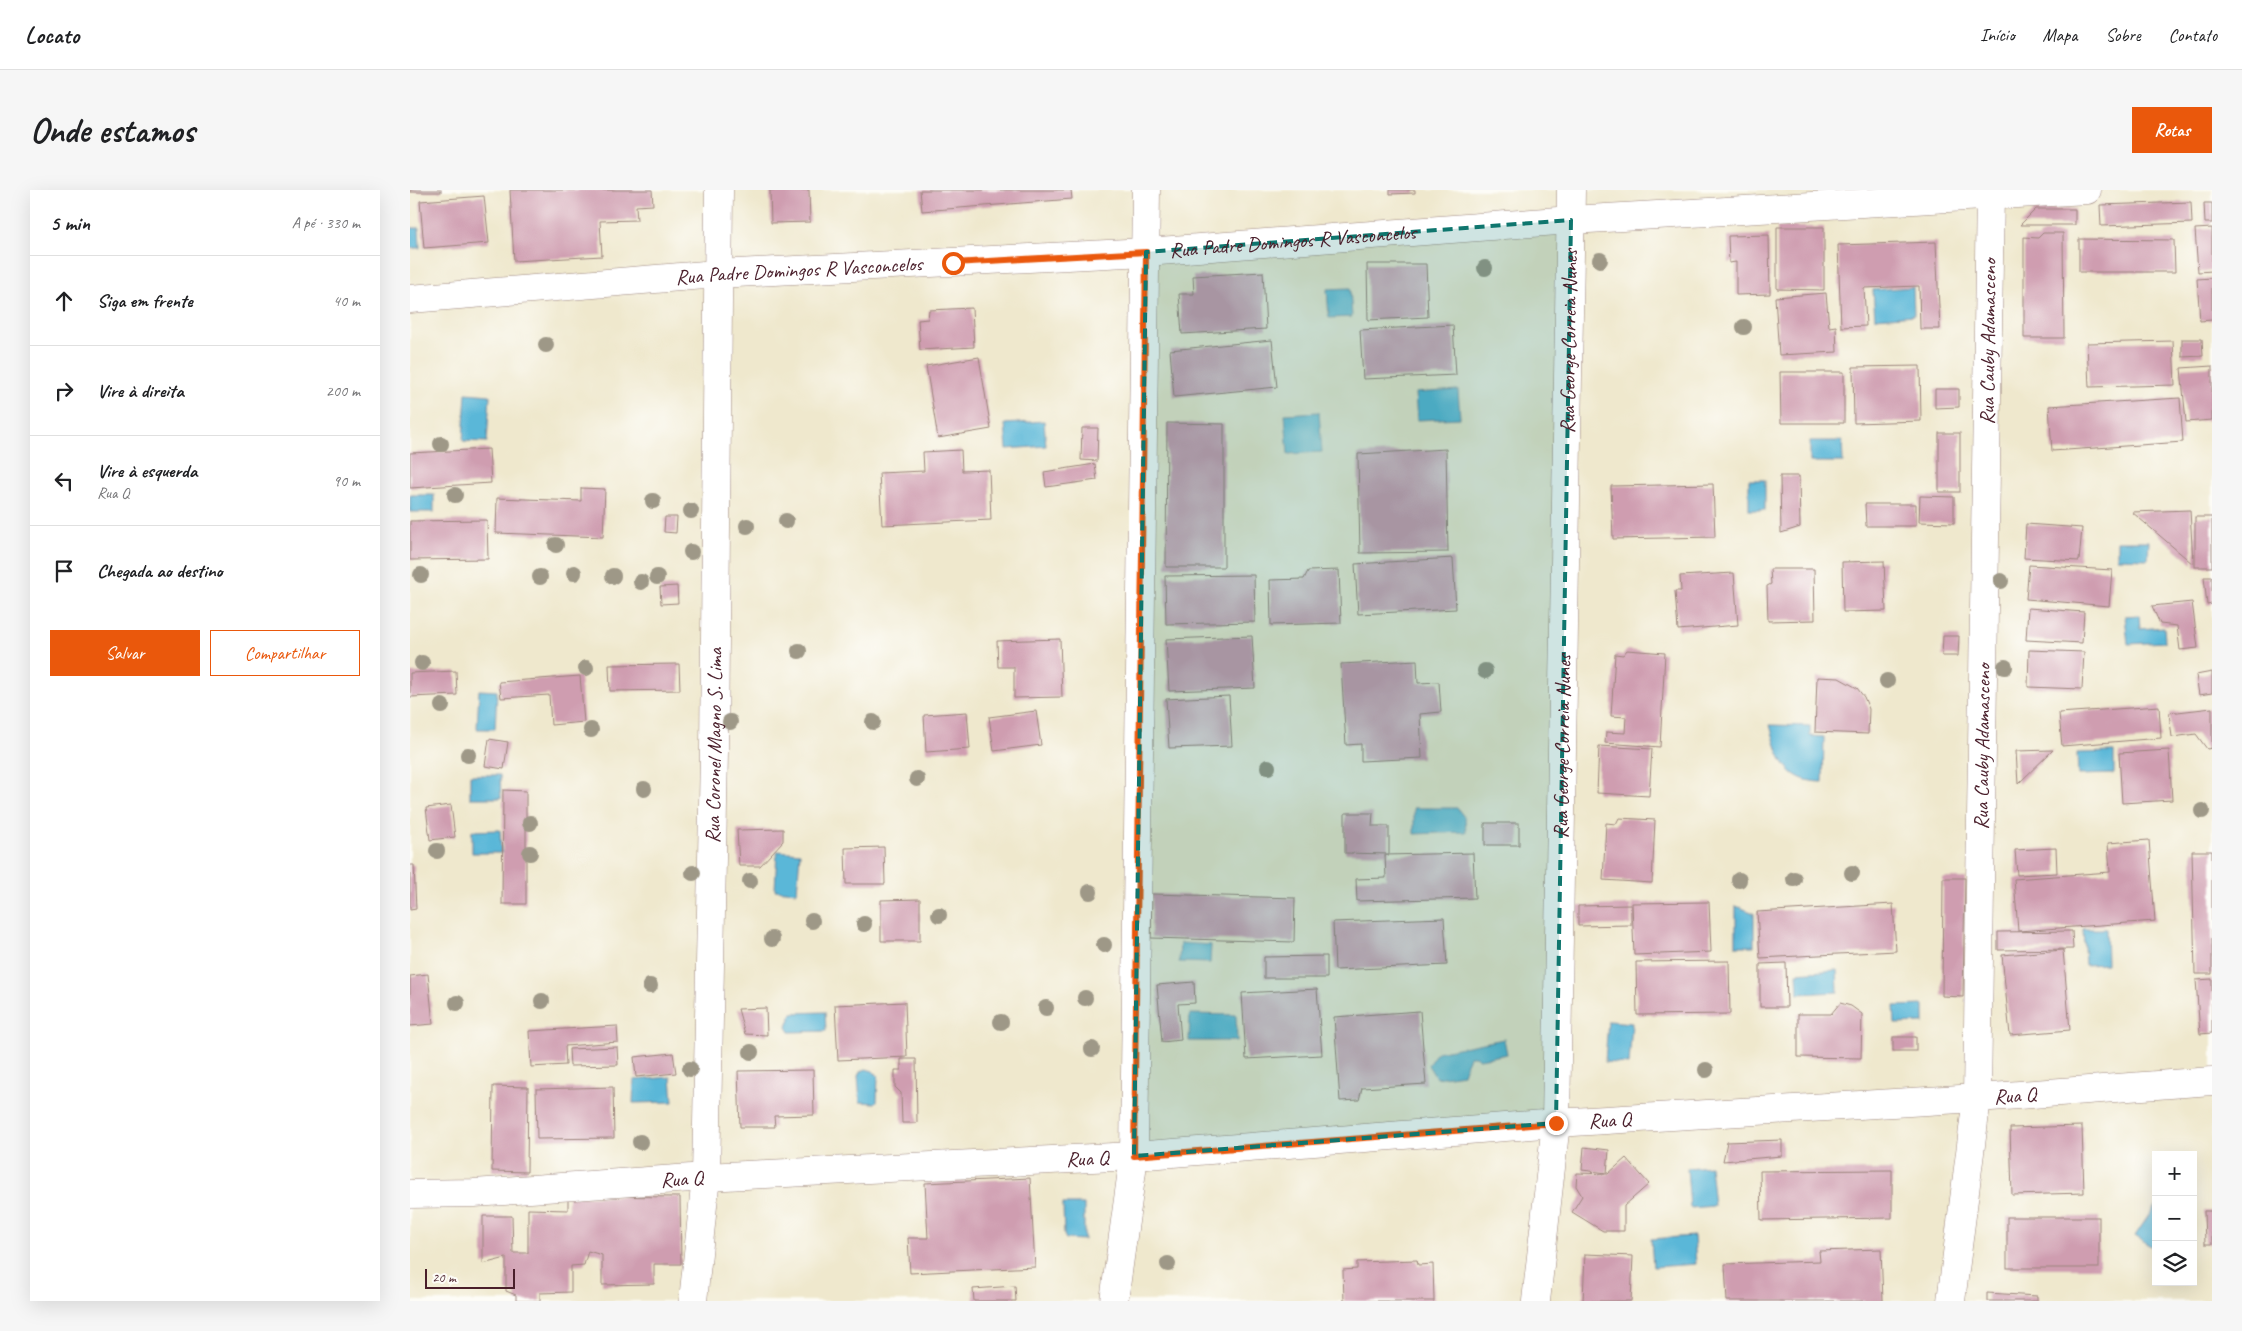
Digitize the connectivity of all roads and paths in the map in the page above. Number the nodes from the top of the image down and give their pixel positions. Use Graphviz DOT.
graph roads {
  1 [pos="719,190"];
  2 [pos="1146,190"];
  3 [pos="1571,190"];
  4 [pos="2087,190"];
  5 [pos="1990,193"];
  6 [pos="1570,220"];
  7 [pos="1146,252"];
  8 [pos="718,274"];
  9 [pos="410,299"];
  10 [pos="2212,1081"];
  11 [pos="1977,1098"];
  12 [pos="1556,1123"];
  13 [pos="1134,1156"];
  14 [pos="706,1177"];
  15 [pos="410,1194"];
  16 [pos="693,1301"];
  17 [pos="1114,1301"];
  18 [pos="1536,1301"];
  19 [pos="1951,1301"];
  1 -- 8 [label="street, Rua Coronel Magno S. Lima"];
  2 -- 7 [label="street"];
  3 -- 6 [label="street, Rua George Correia Nunes"];
  4 -- 5 [label="street, Rua Padre Domingos R Vasconcelos"];
  5 -- 6 [label="street, Rua Padre Domingos R Vasconcelos"];
  5 -- 11 [label="street, Rua Cauby Adamasceno"];
  6 -- 7 [label="street, Rua Padre Domingos R Vasconcelos"];
  6 -- 12 [label="street, Rua George Correia Nunes"];
  7 -- 8 [label="street, Rua Padre Domingos R Vasconcelos"];
  7 -- 13 [label="street"];
  8 -- 9 [label="street, Rua Padre Domingos R Vasconcelos"];
  8 -- 14 [label="street, Rua Coronel Magno S. Lima"];
  10 -- 11 [label="street, Rua Q"];
  11 -- 12 [label="street, Rua Q"];
  11 -- 19 [label="street, Rua Cauby Adamasceno"];
  12 -- 13 [label="street, Rua Q"];
  12 -- 18 [label="street, Rua George Correia Nunes"];
  13 -- 14 [label="street, Rua Q"];
  13 -- 17 [label="street"];
  14 -- 15 [label="street, Rua Q"];
  14 -- 16 [label="street, Rua Coronel Magno S. Lima"];
}
